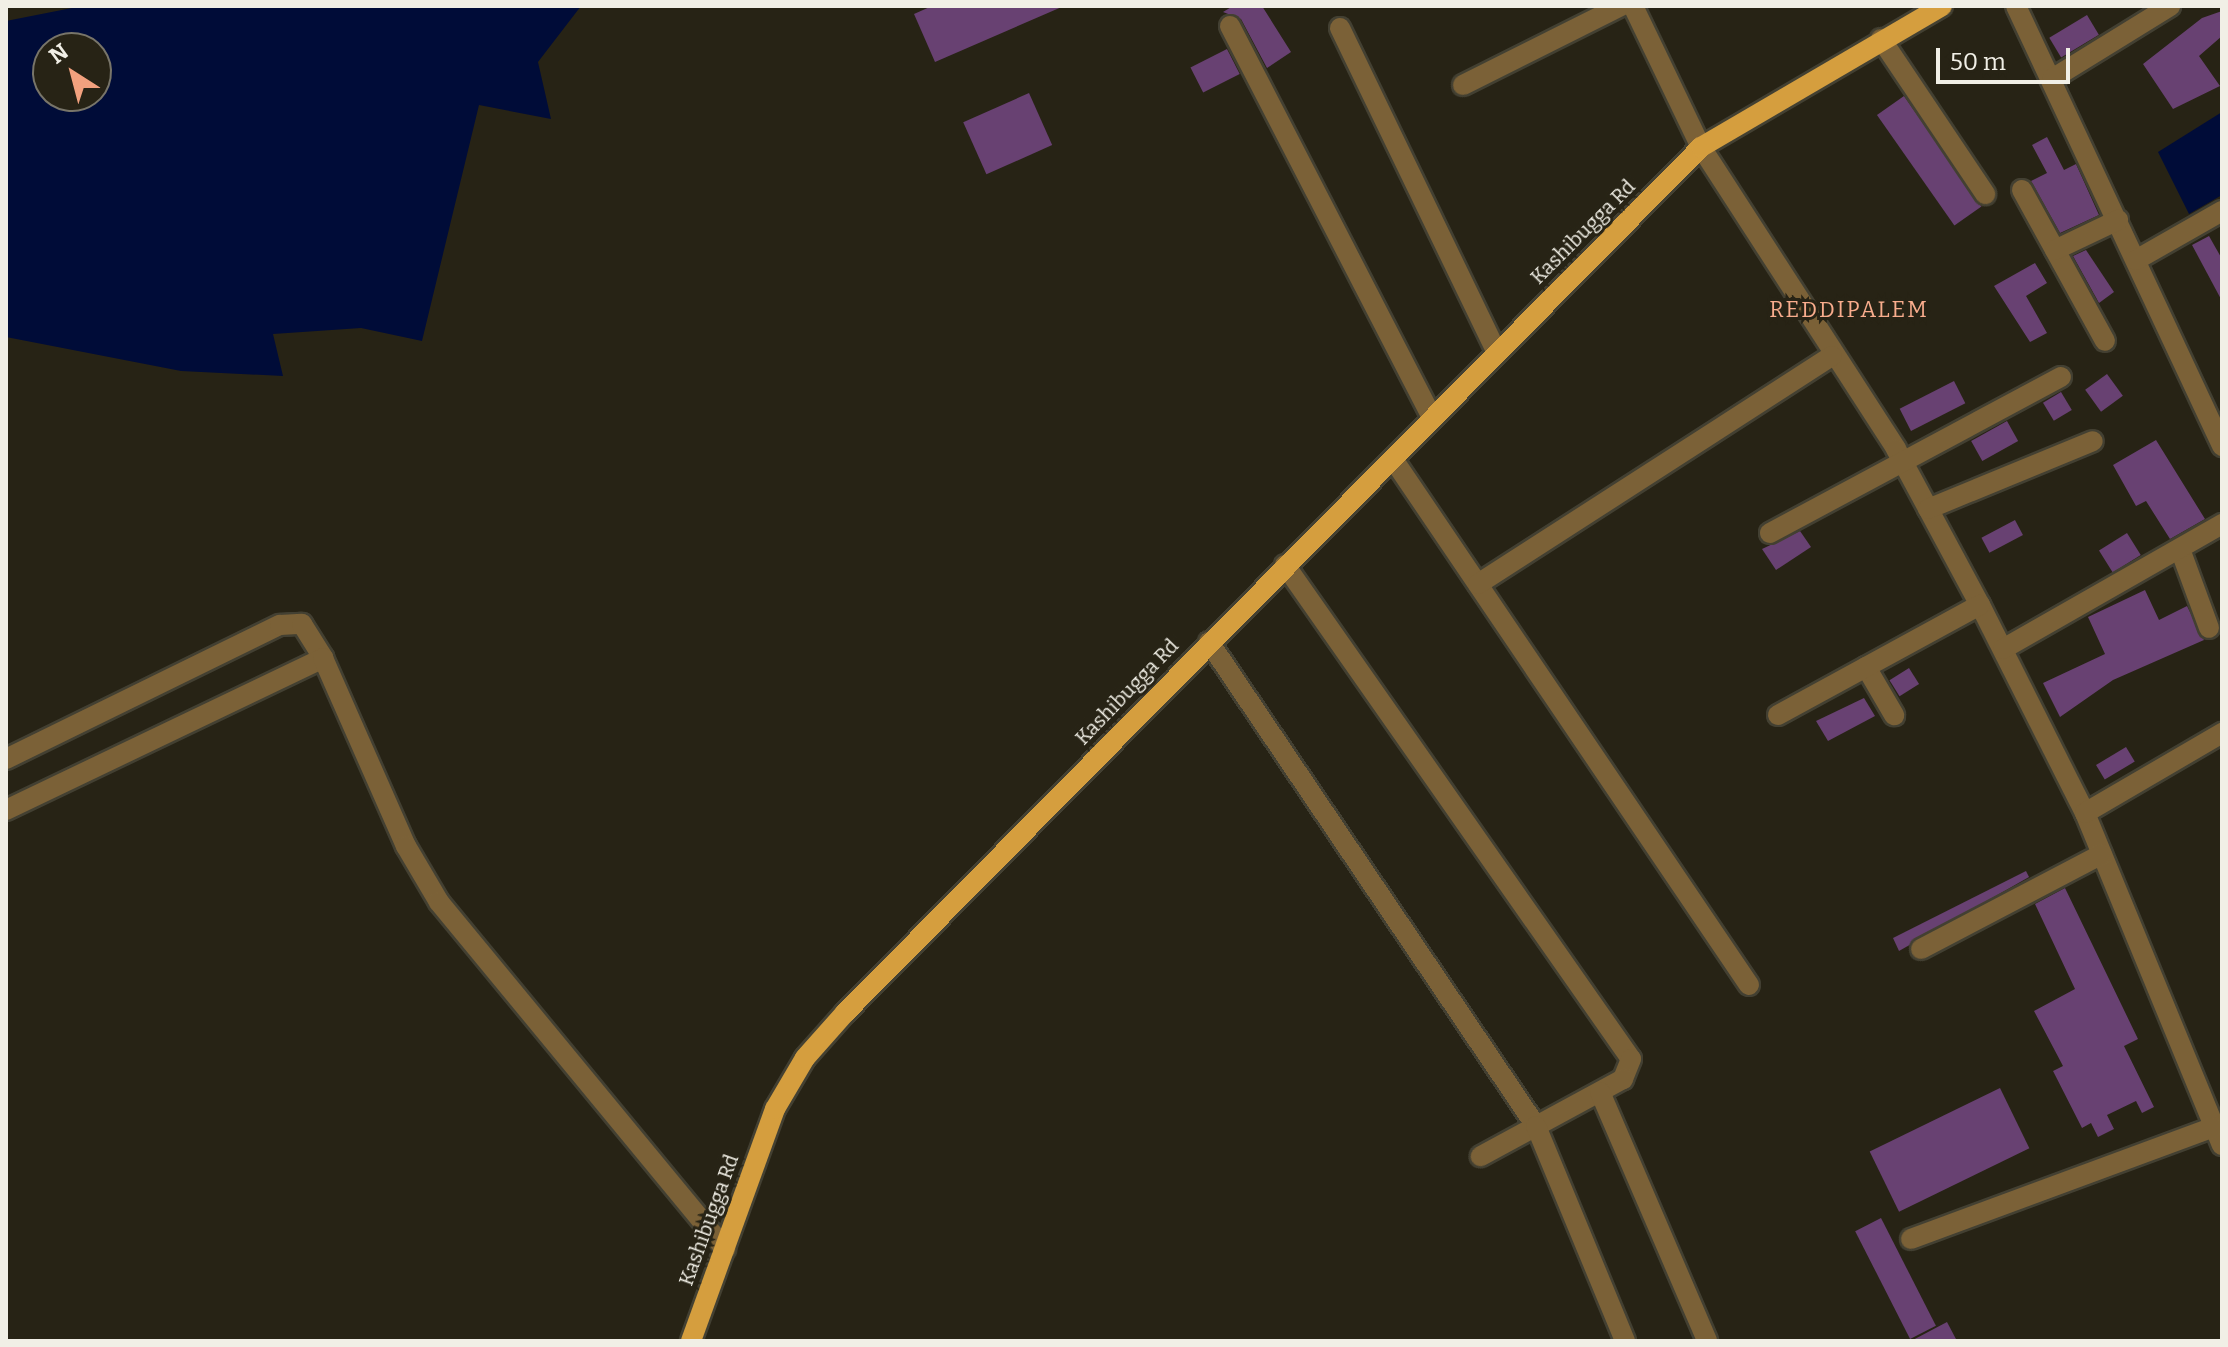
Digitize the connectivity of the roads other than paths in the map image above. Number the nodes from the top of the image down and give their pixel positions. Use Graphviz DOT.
graph roads {
  1 [pos="1621,6"];
  2 [pos="1633,6"];
  3 [pos="1942,6"];
  4 [pos="2016,6"];
  5 [pos="2170,6"];
  6 [pos="1230,26"];
  7 [pos="1340,28"];
  8 [pos="1881,39"];
  9 [pos="2052,79"];
  10 [pos="1463,85"];
  11 [pos="1701,147"];
  12 [pos="2022,190"];
  13 [pos="1985,194"];
  14 [pos="2222,211"];
  15 [pos="2118,220"];
  16 [pos="2055,250"];
  17 [pos="2136,260"];
  18 [pos="2105,341"];
  19 [pos="1496,350"];
  20 [pos="1832,356"];
  21 [pos="2061,377"];
  22 [pos="1431,416"];
  23 [pos="2093,441"];
  24 [pos="2222,446"];
  25 [pos="1901,458"];
  26 [pos="1393,459"];
  27 [pos="1928,509"];
  28 [pos="2222,524"];
  29 [pos="1770,533"];
  30 [pos="2180,549"];
  31 [pos="1285,565"];
  32 [pos="1478,584"];
  33 [pos="1980,605"];
  34 [pos="2209,628"];
  35 [pos="1209,642"];
  36 [pos="2003,649"];
  37 [pos="323,658"];
  38 [pos="1866,667"];
  39 [pos="1778,715"];
  40 [pos="1894,715"];
  41 [pos="2222,733"];
  42 [pos="6,759"];
  43 [pos="6,810"];
  44 [pos="2085,813"];
  45 [pos="2102,854"];
  46 [pos="1921,949"];
  47 [pos="1749,985"];
  48 [pos="1600,1092"];
  49 [pos="1536,1126"];
  50 [pos="2218,1136"];
  51 [pos="1481,1156"];
  52 [pos="1911,1239"];
  53 [pos="725,1249"];
  54 [pos="691,1341"];
  55 [pos="1625,1341"];
  56 [pos="1707,1341"];
  1 -- 10 [label="street"];
  2 -- 11 [label="street"];
  3 -- 8 [label="main road, Kashibugga Rd"];
  4 -- 9 [label="street"];
  5 -- 9 [label="street"];
  6 -- 22 [label="street"];
  7 -- 19 [label="street"];
  8 -- 11 [label="main road, Kashibugga Rd"];
  8 -- 13 [label="street"];
  9 -- 15 [label="street"];
  11 -- 19 [label="main road, Kashibugga Rd"];
  11 -- 20 [label="street"];
  12 -- 16 [label="street"];
  14 -- 17 [label="street"];
  15 -- 16 [label="street"];
  15 -- 17 [label="street"];
  16 -- 18 [label="street"];
  17 -- 24 [label="street"];
  19 -- 22 [label="main road, Kashibugga Rd"];
  20 -- 25 [label="street"];
  20 -- 32 [label="street"];
  21 -- 25 [label="street"];
  22 -- 26 [label="main road, Kashibugga Rd"];
  23 -- 27 [label="street"];
  25 -- 27 [label="street"];
  25 -- 29 [label="street"];
  26 -- 31 [label="main road, Kashibugga Rd"];
  26 -- 32 [label="street"];
  27 -- 33 [label="street"];
  28 -- 30 [label="street"];
  30 -- 34 [label="street"];
  30 -- 36 [label="street"];
  31 -- 35 [label="main road, Kashibugga Rd"];
  31 -- 48 [label="street"];
  32 -- 47 [label="street"];
  33 -- 36 [label="street"];
  33 -- 38 [label="street"];
  35 -- 49 [label="street"];
  35 -- 53 [label="main road, Kashibugga Rd"];
  36 -- 44 [label="street"];
  37 -- 42 [label="street"];
  37 -- 43 [label="street"];
  37 -- 53 [label="street"];
  38 -- 39 [label="street"];
  38 -- 40 [label="street"];
  41 -- 44 [label="street"];
  44 -- 45 [label="street"];
  45 -- 46 [label="street"];
  45 -- 50 [label="street"];
  48 -- 49 [label="street"];
  48 -- 56 [label="street"];
  49 -- 51 [label="street"];
  49 -- 55 [label="street"];
  50 -- 52 [label="street"];
  53 -- 54 [label="main road, Kashibugga Rd"];
}
